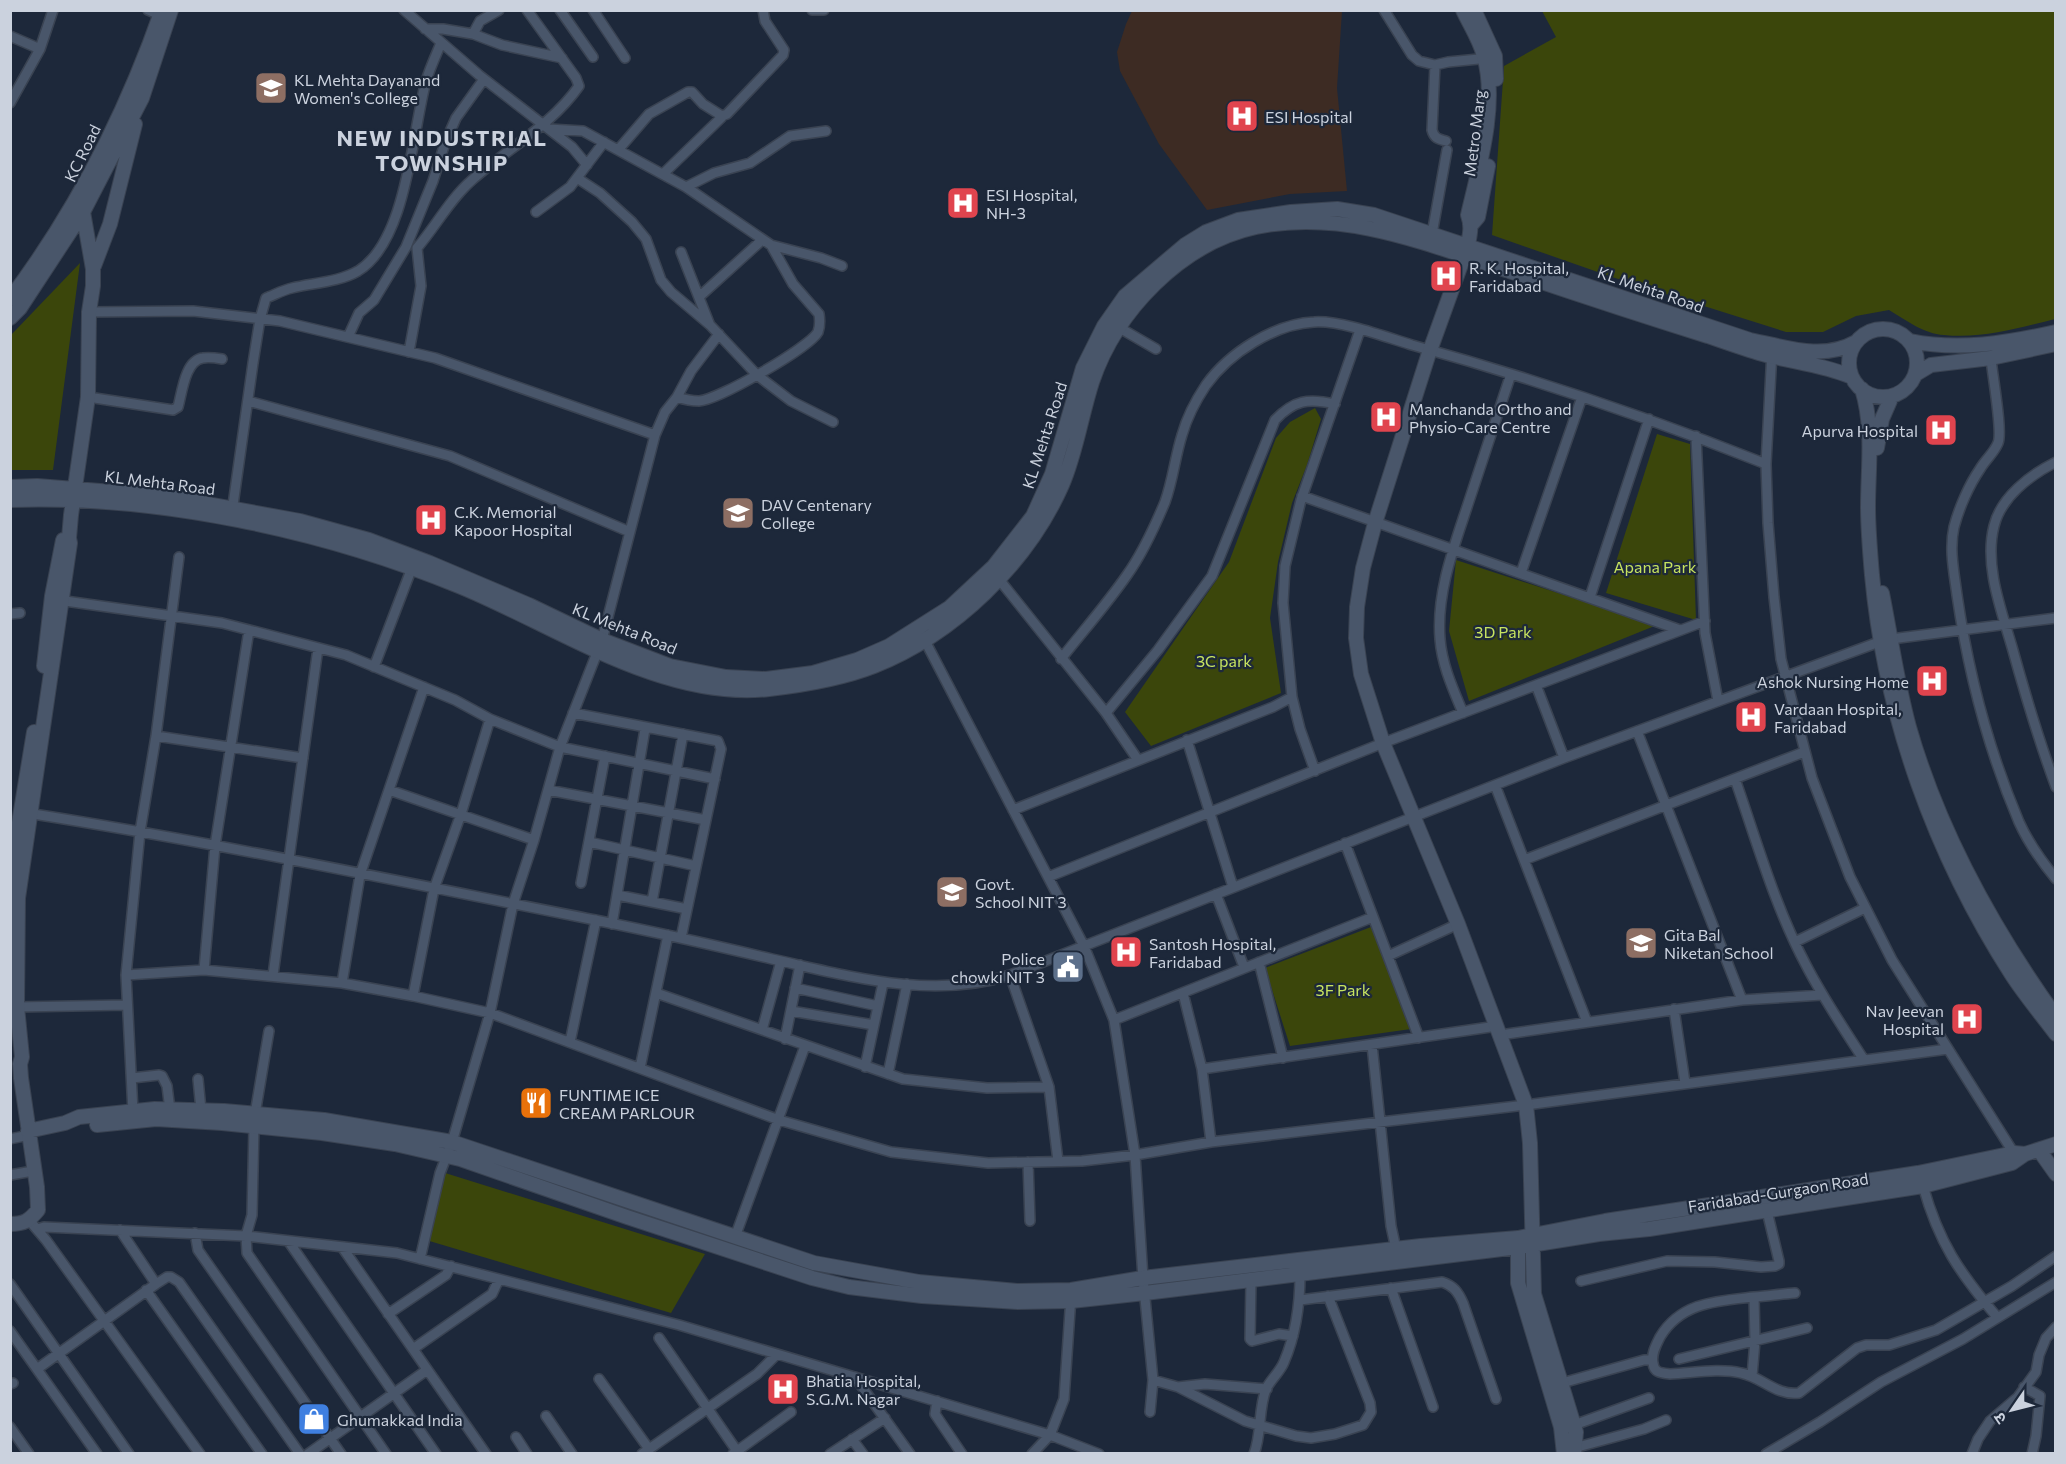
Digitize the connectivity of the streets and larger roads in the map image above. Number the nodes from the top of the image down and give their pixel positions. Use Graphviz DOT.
graph roads {
  1 [pos="53,10"];
  2 [pos="404,10"];
  3 [pos="499,10"];
  4 [pos="527,10"];
  5 [pos="560,10"];
  6 [pos="593,10"];
  7 [pos="763,10"];
  8 [pos="812,10"];
  9 [pos="824,10"];
  10 [pos="1384,10"];
  11 [pos="1463,10"];
  12 [pos="1474,10"];
  13 [pos="162,13"];
  14 [pos="425,29"];
  15 [pos="473,34"];
  16 [pos="10,36"];
  17 [pos="441,43"];
  18 [pos="40,49"];
  19 [pos="593,57"];
  20 [pos="562,58"];
  21 [pos="625,58"];
  22 [pos="1490,58"];
  23 [pos="1435,65"];
  24 [pos="484,79"];
  25 [pos="142,98"];
  26 [pos="10,103"];
  27 [pos="724,116"];
  28 [pos="546,127"];
  29 [pos="826,131"];
  30 [pos="604,142"];
  31 [pos="618,150"];
  32 [pos="588,165"];
  33 [pos="663,174"];
  34 [pos="577,178"];
  35 [pos="686,187"];
  36 [pos="81,205"];
  37 [pos="536,212"];
  38 [pos="1432,234"];
  39 [pos="762,240"];
  40 [pos="771,245"];
  41 [pos="1466,251"];
  42 [pos="681,252"];
  43 [pos="842,266"];
  44 [pos="93,269"];
  45 [pos="699,297"];
  46 [pos="10,299"];
  47 [pos="89,312"];
  48 [pos="10,318"];
  49 [pos="260,318"];
  50 [pos="710,325"];
  51 [pos="1118,327"];
  52 [pos="1360,330"];
  53 [pos="2055,332"];
  54 [pos="719,334"];
  55 [pos="348,337"];
  56 [pos="1910,341"];
  57 [pos="1856,342"];
  58 [pos="2055,344"];
  59 [pos="1431,349"];
  60 [pos="1156,350"];
  61 [pos="1772,350"];
  62 [pos="409,352"];
  63 [pos="1990,357"];
  64 [pos="222,359"];
  65 [pos="1511,374"];
  66 [pos="1916,374"];
  67 [pos="757,375"];
  68 [pos="1852,377"];
  69 [pos="1862,389"];
  70 [pos="1892,396"];
  71 [pos="88,397"];
  72 [pos="677,397"];
  73 [pos="1582,397"];
  74 [pos="248,401"];
  75 [pos="1335,404"];
  76 [pos="1649,419"];
  77 [pos="832,422"];
  78 [pos="655,435"];
  79 [pos="1696,436"];
  80 [pos="2055,462"];
  81 [pos="1766,464"];
  82 [pos="10,487"];
  83 [pos="74,495"];
  84 [pos="1302,496"];
  85 [pos="10,500"];
  86 [pos="231,514"];
  87 [pos="1375,524"];
  88 [pos="630,532"];
  89 [pos="1453,549"];
  90 [pos="179,557"];
  91 [pos="414,563"];
  92 [pos="1521,573"];
  93 [pos="998,578"];
  94 [pos="1590,597"];
  95 [pos="57,600"];
  96 [pos="171,615"];
  97 [pos="2055,618"];
  98 [pos="1705,621"];
  99 [pos="2006,625"];
  100 [pos="249,630"];
  101 [pos="1680,630"];
  102 [pos="1962,630"];
  103 [pos="921,634"];
  104 [pos="1885,640"];
  105 [pos="600,645"];
  106 [pos="318,648"];
  107 [pos="1061,658"];
  108 [pos="375,667"];
  109 [pos="1785,675"];
  110 [pos="1536,685"];
  111 [pos="424,687"];
  112 [pos="1292,697"];
  113 [pos="1718,701"];
  114 [pos="573,713"];
  115 [pos="1106,713"];
  116 [pos="1463,713"];
  117 [pos="490,719"];
  118 [pos="645,729"];
  119 [pos="1637,731"];
  120 [pos="683,734"];
  121 [pos="156,736"];
  122 [pos="1187,740"];
  123 [pos="1383,743"];
  124 [pos="231,747"];
  125 [pos="560,747"];
  126 [pos="1804,752"];
  127 [pos="605,756"];
  128 [pos="1564,758"];
  129 [pos="303,759"];
  130 [pos="1138,760"];
  131 [pos="640,764"];
  132 [pos="675,770"];
  133 [pos="1315,771"];
  134 [pos="715,779"];
  135 [pos="1735,779"];
  136 [pos="1495,785"];
  137 [pos="2055,787"];
  138 [pos="389,790"];
  139 [pos="548,790"];
  140 [pos="597,798"];
  141 [pos="632,806"];
  142 [pos="1667,806"];
  143 [pos="1013,810"];
  144 [pos="1210,811"];
  145 [pos="668,812"];
  146 [pos="25,813"];
  147 [pos="461,814"];
  148 [pos="1414,816"];
  149 [pos="706,820"];
  150 [pos="140,832"];
  151 [pos="534,840"];
  152 [pos="589,842"];
  153 [pos="1345,843"];
  154 [pos="215,846"];
  155 [pos="624,851"];
  156 [pos="660,859"];
  157 [pos="1524,860"];
  158 [pos="289,861"];
  159 [pos="696,866"];
  160 [pos="360,875"];
  161 [pos="1048,877"];
  162 [pos="2055,879"];
  163 [pos="581,883"];
  164 [pos="1233,887"];
  165 [pos="434,889"];
  166 [pos="1216,894"];
  167 [pos="617,895"];
  168 [pos="652,902"];
  169 [pos="513,904"];
  170 [pos="1865,908"];
  171 [pos="687,909"];
  172 [pos="10,915"];
  173 [pos="1373,917"];
  174 [pos="596,920"];
  175 [pos="612,924"];
  176 [pos="1458,924"];
  177 [pos="668,936"];
  178 [pos="681,938"];
  179 [pos="1795,942"];
  180 [pos="1084,946"];
  181 [pos="1388,956"];
  182 [pos="781,961"];
  183 [pos="1259,962"];
  184 [pos="800,964"];
  185 [pos="1244,967"];
  186 [pos="204,970"];
  187 [pos="126,975"];
  188 [pos="273,975"];
  189 [pos="1010,975"];
  190 [pos="342,982"];
  191 [pos="883,983"];
  192 [pos="907,984"];
  193 [pos="795,988"];
  194 [pos="656,993"];
  195 [pos="1183,993"];
  196 [pos="1822,995"];
  197 [pos="413,996"];
  198 [pos="1742,1000"];
  199 [pos="127,1005"];
  200 [pos="878,1006"];
  201 [pos="1674,1010"];
  202 [pos="791,1011"];
  203 [pos="490,1013"];
  204 [pos="14,1015"];
  205 [pos="2055,1017"];
  206 [pos="1114,1020"];
  207 [pos="1587,1022"];
  208 [pos="874,1025"];
  209 [pos="762,1030"];
  210 [pos="1499,1030"];
  211 [pos="269,1031"];
  212 [pos="2055,1034"];
  213 [pos="1419,1038"];
  214 [pos="785,1039"];
  215 [pos="570,1042"];
  216 [pos="1372,1045"];
  217 [pos="805,1046"];
  218 [pos="1948,1049"];
  219 [pos="1283,1058"];
  220 [pos="1864,1060"];
  221 [pos="865,1067"];
  222 [pos="639,1068"];
  223 [pos="1202,1069"];
  224 [pos="888,1074"];
  225 [pos="132,1078"];
  226 [pos="198,1079"];
  227 [pos="1684,1083"];
  228 [pos="1049,1087"];
  229 [pos="17,1092"];
  230 [pos="1526,1105"];
  231 [pos="170,1110"];
  232 [pos="201,1110"];
  233 [pos="133,1112"];
  234 [pos="255,1120"];
  235 [pos="779,1120"];
  236 [pos="1379,1121"];
  237 [pos="65,1123"];
  238 [pos="29,1133"];
  239 [pos="10,1139"];
  240 [pos="452,1142"];
  241 [pos="1211,1142"];
  242 [pos="2055,1144"];
  243 [pos="2024,1154"];
  244 [pos="1135,1155"];
  245 [pos="447,1156"];
  246 [pos="1058,1161"];
  247 [pos="1028,1162"];
  248 [pos="33,1171"];
  249 [pos="2055,1174"];
  250 [pos="10,1175"];
  251 [pos="1923,1186"];
  252 [pos="1767,1211"];
  253 [pos="1030,1221"];
  254 [pos="10,1224"];
  255 [pos="33,1225"];
  256 [pos="120,1230"];
  257 [pos="195,1233"];
  258 [pos="246,1236"];
  259 [pos="735,1237"];
  260 [pos="289,1242"];
  261 [pos="1525,1242"];
  262 [pos="342,1247"];
  263 [pos="1396,1249"];
  264 [pos="2055,1256"];
  265 [pos="420,1258"];
  266 [pos="451,1266"];
  267 [pos="1300,1274"];
  268 [pos="1143,1278"];
  269 [pos="499,1279"];
  270 [pos="1251,1280"];
  271 [pos="1581,1281"];
  272 [pos="2055,1282"];
  273 [pos="10,1284"];
  274 [pos="156,1284"];
  275 [pos="1391,1288"];
  276 [pos="146,1290"];
  277 [pos="1144,1293"];
  278 [pos="1795,1293"];
  279 [pos="1071,1296"];
  280 [pos="1328,1296"];
  281 [pos="1754,1298"];
  282 [pos="1300,1300"];
  283 [pos="1984,1302"];
  284 [pos="388,1314"];
  285 [pos="1997,1317"];
  286 [pos="104,1321"];
  287 [pos="2055,1327"];
  288 [pos="1807,1328"];
  289 [pos="10,1330"];
  290 [pos="1293,1336"];
  291 [pos="659,1338"];
  292 [pos="1755,1341"];
  293 [pos="413,1349"];
  294 [pos="59,1353"];
  295 [pos="777,1354"];
  296 [pos="1678,1359"];
  297 [pos="1652,1360"];
  298 [pos="38,1369"];
  299 [pos="427,1370"];
  300 [pos="1752,1376"];
  301 [pos="855,1377"];
  302 [pos="599,1379"];
  303 [pos="1153,1380"];
  304 [pos="1562,1383"];
  305 [pos="1178,1387"];
  306 [pos="2024,1387"];
  307 [pos="1267,1389"];
  308 [pos="394,1394"];
  309 [pos="1649,1398"];
  310 [pos="1496,1399"];
  311 [pos="938,1401"];
  312 [pos="1433,1407"];
  313 [pos="707,1408"];
  314 [pos="791,1412"];
  315 [pos="1150,1412"];
  316 [pos="546,1416"];
  317 [pos="360,1417"];
  318 [pos="885,1419"];
  319 [pos="1666,1420"];
  320 [pos="1574,1425"];
  321 [pos="1258,1426"];
  322 [pos="10,1427"];
  323 [pos="1050,1435"];
  324 [pos="516,1437"];
  325 [pos="330,1438"];
  326 [pos="852,1439"];
  327 [pos="645,1451"];
  328 [pos="1086,1451"];
  329 [pos="1571,1452"];
  330 [pos="736,1453"];
  331 [pos="29,1454"];
  332 [pos="97,1454"];
  333 [pos="129,1454"];
  334 [pos="200,1454"];
  335 [pos="262,1454"];
  336 [pos="300,1454"];
  337 [pos="308,1454"];
  338 [pos="341,1454"];
  339 [pos="386,1454"];
  340 [pos="436,1454"];
  341 [pos="486,1454"];
  342 [pos="527,1454"];
  343 [pos="572,1454"];
  344 [pos="830,1454"];
  345 [pos="863,1454"];
  346 [pos="910,1454"];
  347 [pos="962,1454"];
  348 [pos="1032,1454"];
  349 [pos="1099,1454"];
  350 [pos="1254,1454"];
  351 [pos="1766,1454"];
  352 [pos="1972,1454"];
  353 [pos="2032,1454"];
  1 -- 18 [label="street"];
  2 -- 14 [label="street"];
  3 -- 15 [label="street"];
  4 -- 20 [label="street"];
  5 -- 19 [label="street"];
  6 -- 21 [label="street"];
  7 -- 27 [label="street"];
  8 -- 9 [label="street"];
  10 -- 23 [label="street"];
  11 -- 22 [label="street, Metro Marg"];
  12 -- 22 [label="street, Metro Marg"];
  13 -- 25 [label="street"];
  13 -- 36 [label="street, KC Road"];
  14 -- 15 [label="street"];
  14 -- 17 [label="street"];
  15 -- 20 [label="street"];
  16 -- 18 [label="street"];
  17 -- 24 [label="street"];
  17 -- 49 [label="street"];
  18 -- 26 [label="street"];
  20 -- 28 [label="street"];
  22 -- 23 [label="street"];
  22 -- 41 [label="street, Metro Marg"];
  23 -- 38 [label="street"];
  24 -- 28 [label="street"];
  24 -- 55 [label="street"];
  25 -- 36 [label="street"];
  25 -- 44 [label="street"];
  27 -- 31 [label="street"];
  27 -- 33 [label="street"];
  28 -- 30 [label="street"];
  28 -- 32 [label="street"];
  28 -- 62 [label="street"];
  29 -- 35 [label="street"];
  30 -- 31 [label="street"];
  30 -- 32 [label="street"];
  31 -- 33 [label="street"];
  32 -- 34 [label="street"];
  33 -- 35 [label="street"];
  34 -- 37 [label="street"];
  34 -- 50 [label="street"];
  35 -- 39 [label="street"];
  36 -- 44 [label="street"];
  36 -- 46 [label="street, KC Road"];
  36 -- 48 [label="street"];
  38 -- 41 [label="street, KL Mehta Road"];
  38 -- 103 [label="street, KL Mehta Road"];
  39 -- 40 [label="street"];
  39 -- 45 [label="street"];
  40 -- 43 [label="street"];
  40 -- 67 [label="street"];
  41 -- 51 [label="street, KL Mehta Road"];
  41 -- 59 [label="street, Metro Marg"];
  41 -- 61 [label="street, KL Mehta Road"];
  42 -- 45 [label="street"];
  44 -- 47 [label="street"];
  45 -- 50 [label="street"];
  47 -- 49 [label="street"];
  47 -- 71 [label="street"];
  49 -- 55 [label="street"];
  49 -- 74 [label="street"];
  50 -- 54 [label="street"];
  51 -- 60 [label="street"];
  51 -- 93 [label="street, KL Mehta Road"];
  52 -- 59 [label="street"];
  52 -- 75 [label="street"];
  52 -- 107 [label="street"];
  53 -- 56 [label="street"];
  54 -- 67 [label="street"];
  54 -- 72 [label="street"];
  55 -- 62 [label="street"];
  56 -- 57 [label="street"];
  56 -- 66 [label="street"];
  57 -- 61 [label="street, KL Mehta Road"];
  57 -- 68 [label="street"];
  58 -- 63 [label="street"];
  59 -- 65 [label="street"];
  59 -- 87 [label="street, Metro Marg"];
  61 -- 68 [label="street, KL Mehta Road"];
  61 -- 81 [label="street"];
  62 -- 78 [label="street"];
  63 -- 66 [label="street"];
  63 -- 102 [label="street"];
  64 -- 71 [label="street"];
  65 -- 73 [label="street"];
  65 -- 89 [label="street"];
  66 -- 70 [label="street"];
  67 -- 72 [label="street"];
  67 -- 77 [label="street"];
  68 -- 69 [label="street"];
  69 -- 70 [label="street"];
  69 -- 104 [label="street"];
  70 -- 104 [label="street"];
  71 -- 83 [label="street"];
  72 -- 78 [label="street"];
  73 -- 76 [label="street"];
  73 -- 92 [label="street"];
  74 -- 86 [label="street"];
  74 -- 88 [label="street"];
  75 -- 84 [label="street"];
  75 -- 115 [label="street"];
  76 -- 79 [label="street"];
  76 -- 94 [label="street"];
  78 -- 88 [label="street"];
  79 -- 81 [label="street"];
  79 -- 98 [label="street"];
  80 -- 99 [label="street"];
  81 -- 109 [label="street"];
  82 -- 83 [label="street, KL Mehta Road"];
  83 -- 85 [label="street, KL Mehta Road"];
  83 -- 86 [label="street, KL Mehta Road"];
  83 -- 95 [label="street"];
  84 -- 87 [label="street"];
  84 -- 112 [label="street"];
  86 -- 91 [label="street, KL Mehta Road"];
  87 -- 89 [label="street"];
  87 -- 123 [label="street, Metro Marg"];
  88 -- 105 [label="street"];
  89 -- 92 [label="street"];
  89 -- 116 [label="street"];
  90 -- 96 [label="street"];
  91 -- 105 [label="street, KL Mehta Road"];
  91 -- 108 [label="street"];
  92 -- 94 [label="street"];
  93 -- 103 [label="street, KL Mehta Road"];
  93 -- 107 [label="street"];
  94 -- 101 [label="street"];
  95 -- 96 [label="street"];
  95 -- 146 [label="street"];
  96 -- 100 [label="street"];
  96 -- 121 [label="street"];
  97 -- 99 [label="street"];
  98 -- 101 [label="street"];
  98 -- 113 [label="street"];
  99 -- 102 [label="street"];
  99 -- 137 [label="street"];
  100 -- 106 [label="street"];
  100 -- 124 [label="street"];
  101 -- 110 [label="street"];
  102 -- 104 [label="street"];
  102 -- 162 [label="street"];
  103 -- 105 [label="street, KL Mehta Road"];
  103 -- 143 [label="street"];
  104 -- 109 [label="street"];
  104 -- 205 [label="street"];
  104 -- 212 [label="street"];
  105 -- 114 [label="street"];
  106 -- 108 [label="street"];
  106 -- 129 [label="street"];
  107 -- 115 [label="street"];
  108 -- 111 [label="street"];
  109 -- 113 [label="street"];
  109 -- 126 [label="street"];
  110 -- 116 [label="street"];
  110 -- 128 [label="street"];
  111 -- 117 [label="street"];
  111 -- 138 [label="street"];
  112 -- 122 [label="street"];
  112 -- 133 [label="street"];
  113 -- 119 [label="street"];
  114 -- 118 [label="street"];
  114 -- 125 [label="street"];
  115 -- 130 [label="street"];
  116 -- 123 [label="street"];
  117 -- 125 [label="street"];
  117 -- 147 [label="street"];
  118 -- 120 [label="street"];
  118 -- 131 [label="street"];
  119 -- 128 [label="street"];
  119 -- 142 [label="street"];
  120 -- 132 [label="street"];
  120 -- 134 [label="street"];
  121 -- 124 [label="street"];
  121 -- 150 [label="street"];
  122 -- 130 [label="street"];
  122 -- 144 [label="street"];
  123 -- 133 [label="street"];
  123 -- 148 [label="street, Metro Marg"];
  124 -- 129 [label="street"];
  124 -- 154 [label="street"];
  125 -- 127 [label="street"];
  125 -- 139 [label="street"];
  126 -- 135 [label="street"];
  126 -- 170 [label="street"];
  127 -- 131 [label="street"];
  127 -- 140 [label="street"];
  128 -- 136 [label="street"];
  129 -- 158 [label="street"];
  130 -- 143 [label="street"];
  131 -- 132 [label="street"];
  131 -- 141 [label="street"];
  132 -- 134 [label="street"];
  132 -- 145 [label="street"];
  133 -- 144 [label="street"];
  134 -- 149 [label="street"];
  135 -- 142 [label="street"];
  135 -- 179 [label="street"];
  136 -- 148 [label="street"];
  136 -- 157 [label="street"];
  138 -- 147 [label="street"];
  138 -- 160 [label="street"];
  139 -- 140 [label="street"];
  139 -- 151 [label="street"];
  140 -- 141 [label="street"];
  140 -- 152 [label="street"];
  141 -- 145 [label="street"];
  141 -- 155 [label="street"];
  142 -- 157 [label="street"];
  142 -- 198 [label="street"];
  143 -- 161 [label="street"];
  144 -- 161 [label="street"];
  144 -- 164 [label="street"];
  145 -- 149 [label="street"];
  145 -- 156 [label="street"];
  146 -- 150 [label="street"];
  146 -- 172 [label="street"];
  146 -- 204 [label="street"];
  147 -- 151 [label="street"];
  147 -- 165 [label="street"];
  148 -- 153 [label="street"];
  148 -- 176 [label="street, Metro Marg"];
  149 -- 159 [label="street"];
  150 -- 154 [label="street"];
  150 -- 187 [label="street"];
  151 -- 169 [label="street"];
  152 -- 155 [label="street"];
  152 -- 163 [label="street"];
  153 -- 164 [label="street"];
  153 -- 173 [label="street"];
  154 -- 158 [label="street"];
  154 -- 186 [label="street"];
  155 -- 156 [label="street"];
  155 -- 167 [label="street"];
  156 -- 159 [label="street"];
  156 -- 168 [label="street"];
  157 -- 207 [label="street"];
  158 -- 160 [label="street"];
  158 -- 188 [label="street"];
  159 -- 171 [label="street"];
  160 -- 165 [label="street"];
  160 -- 190 [label="street"];
  161 -- 180 [label="street"];
  164 -- 166 [label="street"];
  165 -- 169 [label="street"];
  165 -- 197 [label="street"];
  166 -- 180 [label="street"];
  166 -- 185 [label="street"];
  167 -- 168 [label="street"];
  167 -- 175 [label="street"];
  168 -- 171 [label="street"];
  169 -- 174 [label="street"];
  169 -- 203 [label="street"];
  170 -- 179 [label="street"];
  170 -- 218 [label="street"];
  171 -- 178 [label="street"];
  173 -- 181 [label="street"];
  173 -- 183 [label="street"];
  174 -- 175 [label="street"];
  174 -- 215 [label="street"];
  175 -- 177 [label="street"];
  176 -- 181 [label="street"];
  176 -- 210 [label="street, Metro Marg"];
  177 -- 178 [label="street"];
  177 -- 194 [label="street"];
  178 -- 182 [label="street"];
  179 -- 196 [label="street"];
  180 -- 189 [label="street"];
  180 -- 206 [label="street"];
  181 -- 213 [label="street"];
  182 -- 184 [label="street"];
  182 -- 209 [label="street"];
  183 -- 185 [label="street"];
  183 -- 219 [label="street"];
  184 -- 191 [label="street"];
  184 -- 193 [label="street"];
  185 -- 195 [label="street"];
  186 -- 187 [label="street"];
  186 -- 188 [label="street"];
  187 -- 199 [label="street"];
  188 -- 190 [label="street"];
  189 -- 192 [label="street"];
  189 -- 228 [label="street"];
  190 -- 197 [label="street"];
  191 -- 192 [label="street"];
  191 -- 200 [label="street"];
  192 -- 224 [label="street"];
  193 -- 200 [label="street"];
  193 -- 202 [label="street"];
  194 -- 209 [label="street"];
  194 -- 222 [label="street"];
  195 -- 206 [label="street"];
  195 -- 223 [label="street"];
  196 -- 198 [label="street"];
  196 -- 220 [label="street"];
  197 -- 203 [label="street"];
  198 -- 201 [label="street"];
  199 -- 204 [label="street"];
  199 -- 225 [label="street"];
  200 -- 208 [label="street"];
  201 -- 207 [label="street"];
  201 -- 227 [label="street"];
  202 -- 208 [label="street"];
  202 -- 214 [label="street"];
  203 -- 215 [label="street"];
  203 -- 240 [label="street"];
  204 -- 229 [label="street"];
  206 -- 244 [label="street"];
  207 -- 210 [label="street"];
  208 -- 221 [label="street"];
  209 -- 214 [label="street"];
  210 -- 213 [label="street"];
  210 -- 230 [label="street, Metro Marg"];
  211 -- 234 [label="street"];
  213 -- 216 [label="street"];
  214 -- 217 [label="street"];
  215 -- 222 [label="street"];
  216 -- 219 [label="street"];
  216 -- 236 [label="street"];
  217 -- 221 [label="street"];
  217 -- 235 [label="street"];
  218 -- 220 [label="street"];
  218 -- 243 [label="street"];
  219 -- 223 [label="street"];
  220 -- 227 [label="street"];
  221 -- 224 [label="street"];
  222 -- 235 [label="street"];
  223 -- 241 [label="street"];
  224 -- 228 [label="street"];
  225 -- 231 [label="street"];
  225 -- 233 [label="street"];
  226 -- 232 [label="street"];
  227 -- 230 [label="street"];
  228 -- 246 [label="street"];
  229 -- 238 [label="street"];
  230 -- 236 [label="street"];
  230 -- 261 [label="street, Metro Marg"];
  231 -- 232 [label="street"];
  231 -- 233 [label="street"];
  232 -- 234 [label="street"];
  233 -- 237 [label="street"];
  234 -- 237 [label="street"];
  234 -- 240 [label="street"];
  234 -- 245 [label="street"];
  234 -- 258 [label="street"];
  235 -- 247 [label="street"];
  235 -- 259 [label="street"];
  236 -- 241 [label="street"];
  236 -- 263 [label="street"];
  237 -- 238 [label="street"];
  238 -- 239 [label="street"];
  238 -- 248 [label="street"];
  240 -- 245 [label="street"];
  240 -- 259 [label="street"];
  241 -- 244 [label="street"];
  242 -- 243 [label="street, Faridabad-Gurgaon Road"];
  243 -- 249 [label="street"];
  243 -- 251 [label="street, Faridabad-Gurgaon Road"];
  243 -- 261 [label="street, Faridabad-Gurgaon Road"];
  244 -- 246 [label="street"];
  244 -- 268 [label="street"];
  245 -- 265 [label="street"];
  245 -- 279 [label="street"];
  246 -- 247 [label="street"];
  247 -- 253 [label="street"];
  248 -- 250 [label="street"];
  248 -- 255 [label="street"];
  251 -- 252 [label="street, Faridabad-Gurgaon Road"];
  251 -- 283 [label="street"];
  252 -- 261 [label="street, Faridabad-Gurgaon Road"];
  252 -- 271 [label="street"];
  254 -- 255 [label="street"];
  255 -- 256 [label="street"];
  255 -- 286 [label="street"];
  256 -- 257 [label="street"];
  256 -- 274 [label="street"];
  257 -- 258 [label="street"];
  257 -- 325 [label="street"];
  258 -- 260 [label="street"];
  258 -- 317 [label="street"];
  259 -- 279 [label="street"];
  260 -- 262 [label="street"];
  260 -- 308 [label="street"];
  261 -- 263 [label="street"];
  261 -- 267 [label="street"];
  261 -- 304 [label="street"];
  261 -- 329 [label="street"];
  262 -- 265 [label="street"];
  262 -- 284 [label="street"];
  263 -- 268 [label="street"];
  264 -- 283 [label="street"];
  265 -- 266 [label="street"];
  266 -- 269 [label="street"];
  266 -- 284 [label="street"];
  267 -- 270 [label="street"];
  267 -- 282 [label="street"];
  268 -- 277 [label="street"];
  268 -- 279 [label="street"];
  269 -- 293 [label="street"];
  269 -- 295 [label="street"];
  270 -- 277 [label="street"];
  270 -- 290 [label="street"];
  272 -- 285 [label="street"];
  273 -- 294 [label="street"];
  274 -- 276 [label="street"];
  274 -- 336 [label="street"];
  275 -- 280 [label="street"];
  275 -- 310 [label="street"];
  275 -- 312 [label="street"];
  276 -- 286 [label="street"];
  276 -- 335 [label="street"];
  277 -- 279 [label="street"];
  277 -- 303 [label="street"];
  278 -- 281 [label="street"];
  279 -- 323 [label="street"];
  280 -- 282 [label="street"];
  280 -- 321 [label="street"];
  281 -- 292 [label="street"];
  281 -- 297 [label="street"];
  282 -- 290 [label="street"];
  283 -- 285 [label="street"];
  283 -- 300 [label="street"];
  284 -- 293 [label="street"];
  285 -- 351 [label="street"];
  286 -- 294 [label="street"];
  286 -- 334 [label="street"];
  287 -- 306 [label="street"];
  288 -- 292 [label="street"];
  289 -- 298 [label="street"];
  290 -- 307 [label="street"];
  291 -- 313 [label="street"];
  292 -- 296 [label="street"];
  292 -- 300 [label="street"];
  293 -- 299 [label="street"];
  294 -- 298 [label="street"];
  294 -- 333 [label="street"];
  295 -- 301 [label="street"];
  295 -- 313 [label="street"];
  297 -- 300 [label="street"];
  297 -- 304 [label="street"];
  298 -- 332 [label="street"];
  299 -- 308 [label="street"];
  299 -- 341 [label="street"];
  301 -- 311 [label="street"];
  301 -- 318 [label="street"];
  302 -- 327 [label="street"];
  303 -- 305 [label="street"];
  303 -- 315 [label="street"];
  304 -- 320 [label="street"];
  305 -- 307 [label="street"];
  305 -- 321 [label="street"];
  306 -- 352 [label="street"];
  306 -- 353 [label="street"];
  307 -- 321 [label="street"];
  308 -- 317 [label="street"];
  308 -- 340 [label="street"];
  309 -- 320 [label="street"];
  311 -- 323 [label="street"];
  311 -- 347 [label="street"];
  313 -- 327 [label="street"];
  313 -- 330 [label="street"];
  314 -- 330 [label="street"];
  316 -- 343 [label="street"];
  317 -- 325 [label="street"];
  317 -- 339 [label="street"];
  318 -- 326 [label="street"];
  318 -- 346 [label="street"];
  319 -- 329 [label="street"];
  320 -- 329 [label="street"];
  321 -- 350 [label="street"];
  322 -- 331 [label="street"];
  323 -- 328 [label="street"];
  323 -- 348 [label="street"];
  324 -- 342 [label="street"];
  325 -- 337 [label="street"];
  325 -- 338 [label="street"];
  326 -- 344 [label="street"];
  326 -- 345 [label="street"];
  328 -- 349 [label="street"];
}
